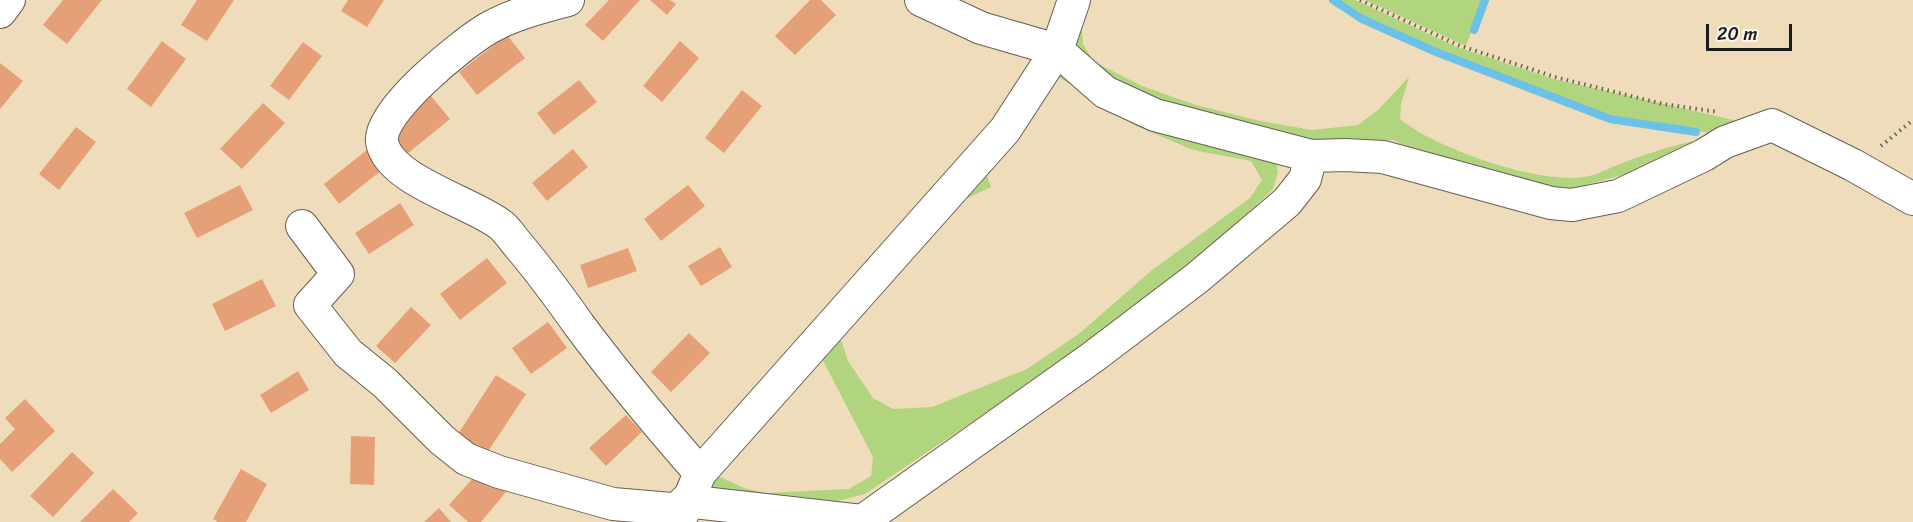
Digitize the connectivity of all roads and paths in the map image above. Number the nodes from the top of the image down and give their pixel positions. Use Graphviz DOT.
graph roads {
  1 [pos="9,0"];
  2 [pos="568,0"];
  3 [pos="921,0"];
  4 [pos="1074,0"];
  5 [pos="1360,0"];
  6 [pos="0,12"];
  7 [pos="1057,50"];
  8 [pos="1723,113"];
  9 [pos="1913,120"];
  10 [pos="1311,156"];
  11 [pos="1853,165"];
  12 [pos="1913,199"];
  13 [pos="302,226"];
  14 [pos="700,472"];
  15 [pos="682,511"];
  16 [pos="861,522"];
  1 -- 6 [label="street"];
  2 -- 14 [label="street"];
  3 -- 7 [label="street"];
  4 -- 7 [label="street"];
  5 -- 8 [label="path"];
  7 -- 10 [label="street"];
  7 -- 14 [label="street"];
  9 -- 11 [label="path"];
  10 -- 11 [label="street"];
  10 -- 16 [label="street"];
  11 -- 12 [label="street"];
  13 -- 15 [label="street"];
  14 -- 15 [label="street"];
  15 -- 16 [label="street"];
}
